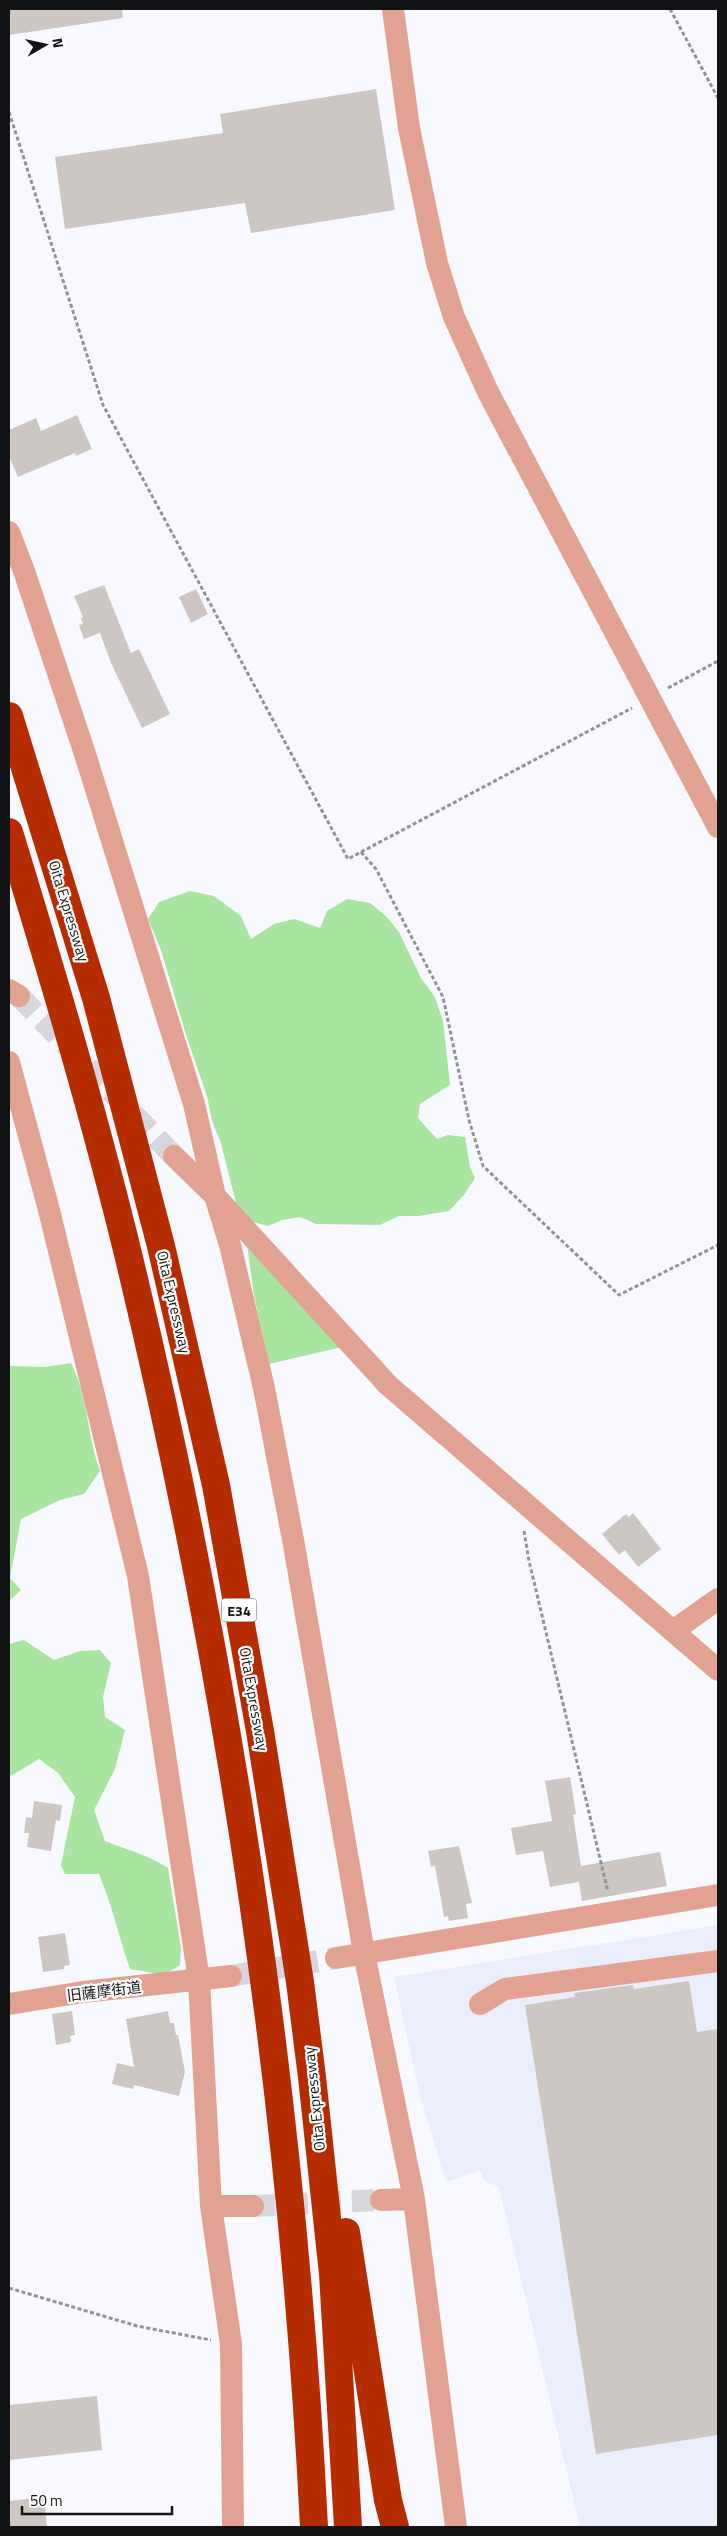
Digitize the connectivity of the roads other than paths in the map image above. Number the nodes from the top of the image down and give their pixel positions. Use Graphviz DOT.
graph roads {
  1 [pos="392,9"];
  2 [pos="9,532"];
  3 [pos="9,716"];
  4 [pos="718,827"];
  5 [pos="9,832"];
  6 [pos="9,1062"];
  7 [pos="174,1156"];
  8 [pos="214,1196"];
  9 [pos="718,1599"];
  10 [pos="673,1631"];
  11 [pos="718,1670"];
  12 [pos="718,1895"];
  13 [pos="364,1953"];
  14 [pos="336,1958"];
  15 [pos="718,1961"];
  16 [pos="231,1976"];
  17 [pos="199,1980"];
  18 [pos="300,1982"];
  19 [pos="9,2004"];
  20 [pos="480,2004"];
  21 [pos="414,2199"];
  22 [pos="381,2200"];
  23 [pos="211,2206"];
  24 [pos="254,2206"];
  25 [pos="233,2527"];
  26 [pos="314,2527"];
  27 [pos="348,2527"];
  28 [pos="395,2527"];
  29 [pos="456,2527"];
  1 -- 4 [label="street"];
  2 -- 8 [label="street"];
  3 -- 18 [label="highway, Oita Expressway / E34"];
  5 -- 26 [label="highway, E34"];
  6 -- 17 [label="street"];
  7 -- 8 [label="street"];
  8 -- 10 [label="street"];
  8 -- 13 [label="street"];
  9 -- 10 [label="street"];
  10 -- 11 [label="street"];
  12 -- 13 [label="street"];
  13 -- 14 [label="street"];
  13 -- 21 [label="street"];
  15 -- 20 [label="street"];
  16 -- 17 [label="street, 旧薩摩街道"];
  17 -- 19 [label="street, 旧薩摩街道"];
  17 -- 23 [label="street"];
  18 -- 27 [label="highway, Oita Expressway / E34"];
  18 -- 28 [label="highway"];
  21 -- 22 [label="street"];
  21 -- 29 [label="street"];
  23 -- 24 [label="street"];
  23 -- 25 [label="street"];
}
